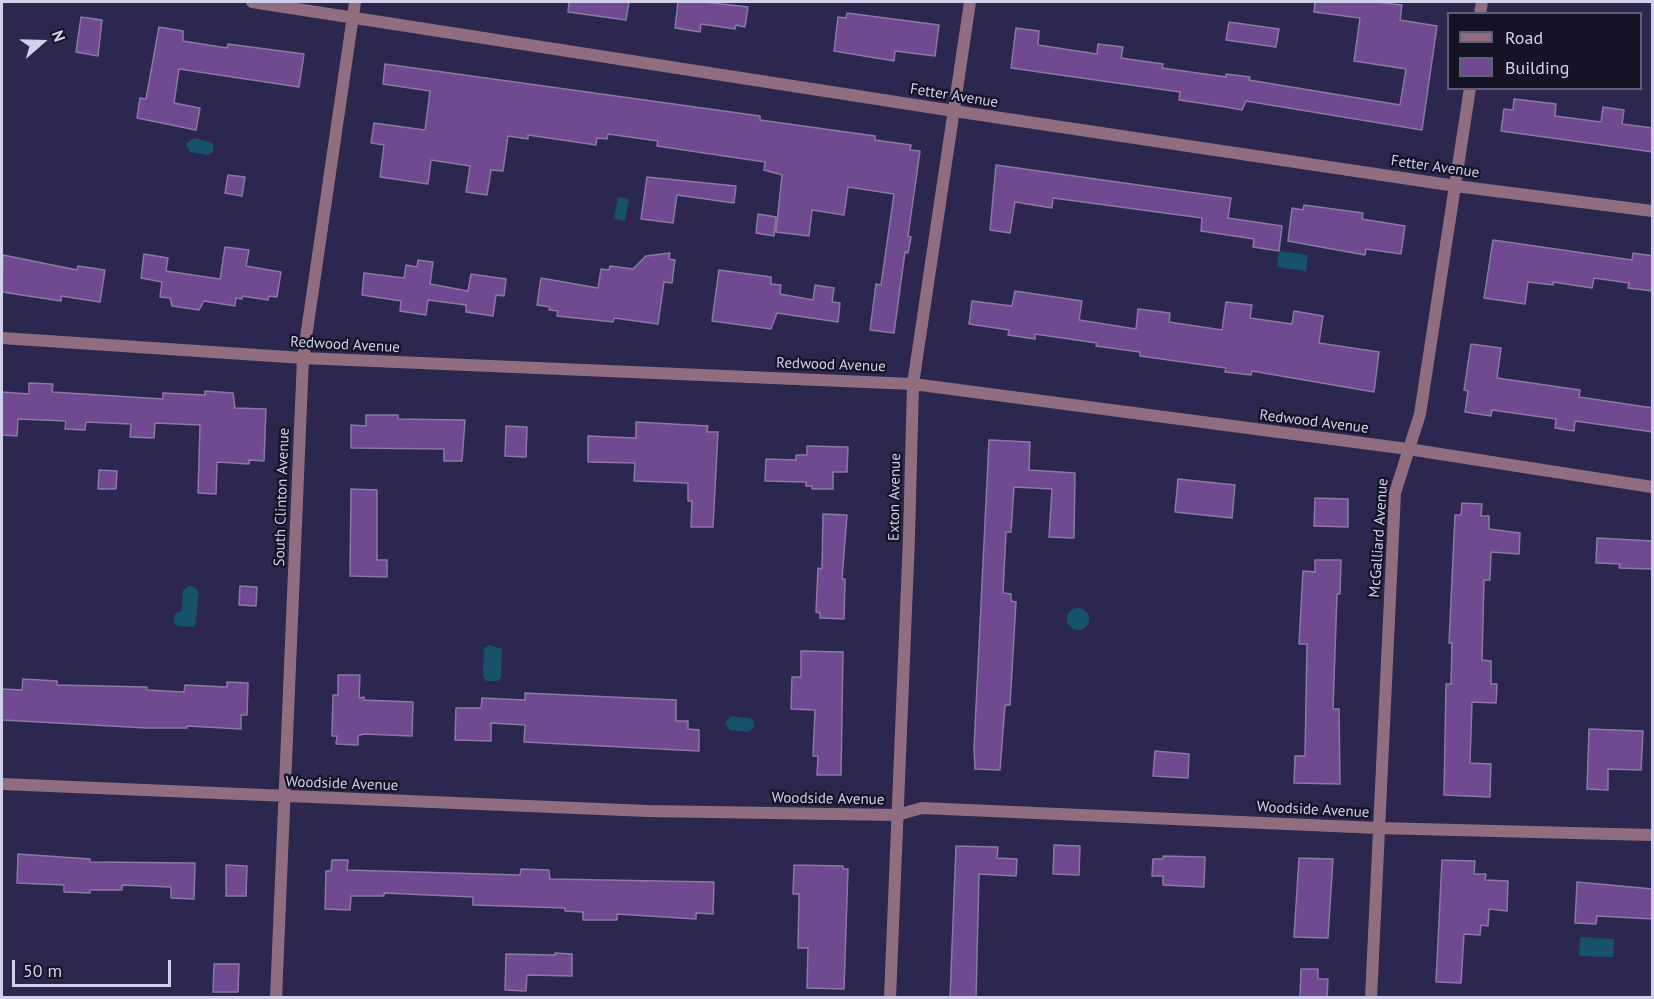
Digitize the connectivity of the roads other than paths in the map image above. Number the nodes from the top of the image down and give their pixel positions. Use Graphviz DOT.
graph roads {
  1 [pos="252,2"];
  2 [pos="355,2"];
  3 [pos="970,2"];
  4 [pos="353,16"];
  5 [pos="1470,90"];
  6 [pos="954,111"];
  7 [pos="1456,186"];
  8 [pos="1653,211"];
  9 [pos="2,338"];
  10 [pos="303,358"];
  11 [pos="913,384"];
  12 [pos="1408,449"];
  13 [pos="1653,486"];
  14 [pos="2,784"];
  15 [pos="285,797"];
  16 [pos="897,815"];
  17 [pos="1378,828"];
  18 [pos="1653,835"];
  19 [pos="276,998"];
  20 [pos="890,998"];
  21 [pos="1371,998"];
  1 -- 4 [label="street, Fetter Avenue"];
  2 -- 4 [label="street, South Clinton Avenue"];
  3 -- 6 [label="street, Exton Avenue"];
  4 -- 6 [label="street, Fetter Avenue"];
  4 -- 10 [label="street, South Clinton Avenue"];
  5 -- 7 [label="street, McGalliard Avenue"];
  6 -- 7 [label="street, Fetter Avenue"];
  6 -- 11 [label="street, Exton Avenue"];
  7 -- 8 [label="street, Fetter Avenue"];
  7 -- 12 [label="street, McGalliard Avenue"];
  9 -- 10 [label="street, Redwood Avenue"];
  10 -- 11 [label="street, Redwood Avenue"];
  10 -- 15 [label="street, South Clinton Avenue"];
  11 -- 12 [label="street, Redwood Avenue"];
  11 -- 16 [label="street, Exton Avenue"];
  12 -- 13 [label="street, Redwood Avenue"];
  12 -- 17 [label="street, McGalliard Avenue"];
  14 -- 15 [label="street, Woodside Avenue"];
  15 -- 16 [label="street, Woodside Avenue"];
  15 -- 19 [label="street, South Clinton Avenue"];
  16 -- 17 [label="street, Woodside Avenue"];
  16 -- 20 [label="street, Exton Avenue"];
  17 -- 18 [label="street, Woodside Avenue"];
  17 -- 21 [label="street, McGalliard Avenue"];
}
